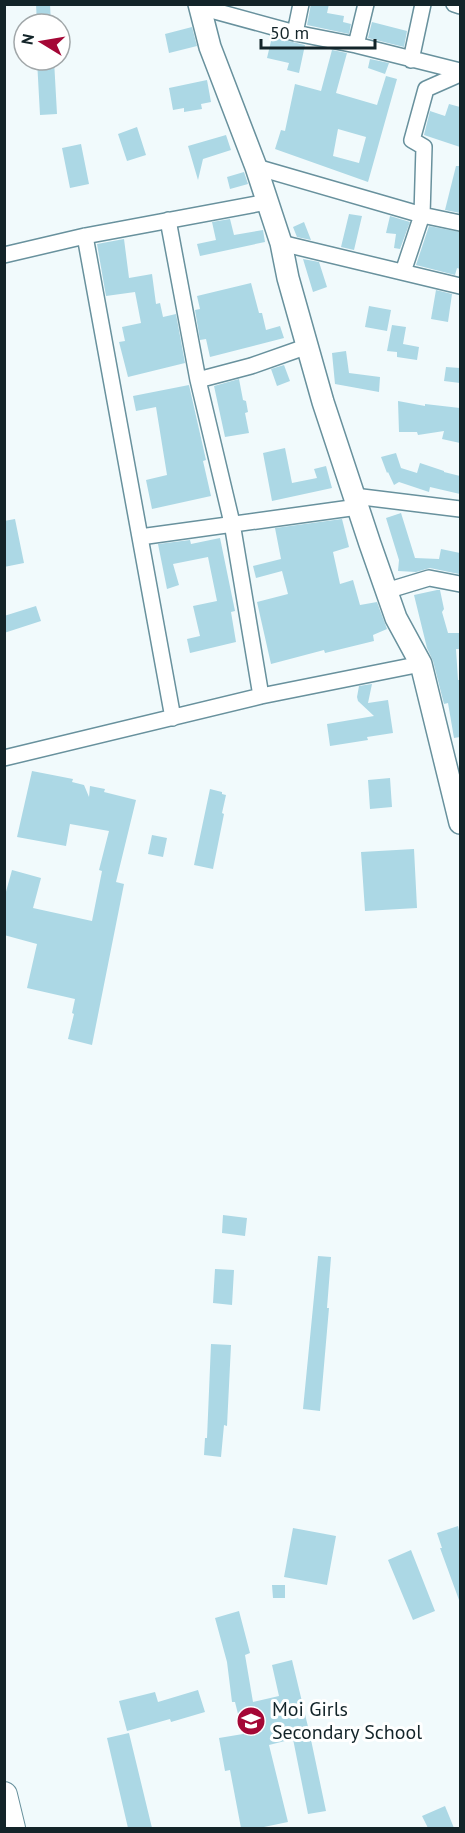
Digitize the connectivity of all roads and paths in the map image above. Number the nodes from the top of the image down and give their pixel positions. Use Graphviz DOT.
graph roads {
  1 [pos="302,4"];
  2 [pos="366,4"];
  3 [pos="423,4"];
  4 [pos="454,4"];
  5 [pos="200,6"];
  6 [pos="460,6"];
  7 [pos="295,33"];
  8 [pos="356,45"];
  9 [pos="411,60"];
  10 [pos="460,73"];
  11 [pos="256,167"];
  12 [pos="267,202"];
  13 [pos="422,215"];
  14 [pos="168,220"];
  15 [pos="460,223"];
  16 [pos="85,236"];
  17 [pos="281,243"];
  18 [pos="4,255"];
  19 [pos="403,272"];
  20 [pos="460,286"];
  21 [pos="308,346"];
  22 [pos="198,380"];
  23 [pos="356,501"];
  24 [pos="460,509"];
  25 [pos="232,523"];
  26 [pos="140,537"];
  27 [pos="460,584"];
  28 [pos="386,591"];
  29 [pos="421,664"];
  30 [pos="261,696"];
  31 [pos="173,718"];
  32 [pos="4,758"];
  33 [pos="460,823"];
  34 [pos="4,1795"];
  35 [pos="12,1828"];
  1 -- 7 [label="street"];
  2 -- 8 [label="street"];
  3 -- 9 [label="street"];
  4 -- 6 [label="street"];
  5 -- 7 [label="street"];
  5 -- 11 [label="main road"];
  7 -- 8 [label="street"];
  8 -- 9 [label="street"];
  9 -- 10 [label="street"];
  10 -- 13 [label="street"];
  11 -- 12 [label="main road"];
  11 -- 13 [label="street"];
  12 -- 14 [label="street"];
  12 -- 17 [label="main road"];
  13 -- 15 [label="street"];
  13 -- 19 [label="street"];
  14 -- 16 [label="street"];
  14 -- 22 [label="street"];
  16 -- 18 [label="street"];
  16 -- 26 [label="street"];
  17 -- 19 [label="street"];
  17 -- 21 [label="main road"];
  19 -- 20 [label="street"];
  21 -- 22 [label="street"];
  21 -- 23 [label="main road"];
  22 -- 25 [label="street"];
  23 -- 24 [label="street"];
  23 -- 25 [label="street"];
  23 -- 28 [label="main road"];
  25 -- 26 [label="street"];
  25 -- 30 [label="street"];
  26 -- 31 [label="street"];
  27 -- 28 [label="street"];
  28 -- 29 [label="main road"];
  29 -- 30 [label="street"];
  29 -- 33 [label="main road"];
  30 -- 31 [label="street"];
  31 -- 32 [label="street"];
  34 -- 35 [label="highway"];
}
